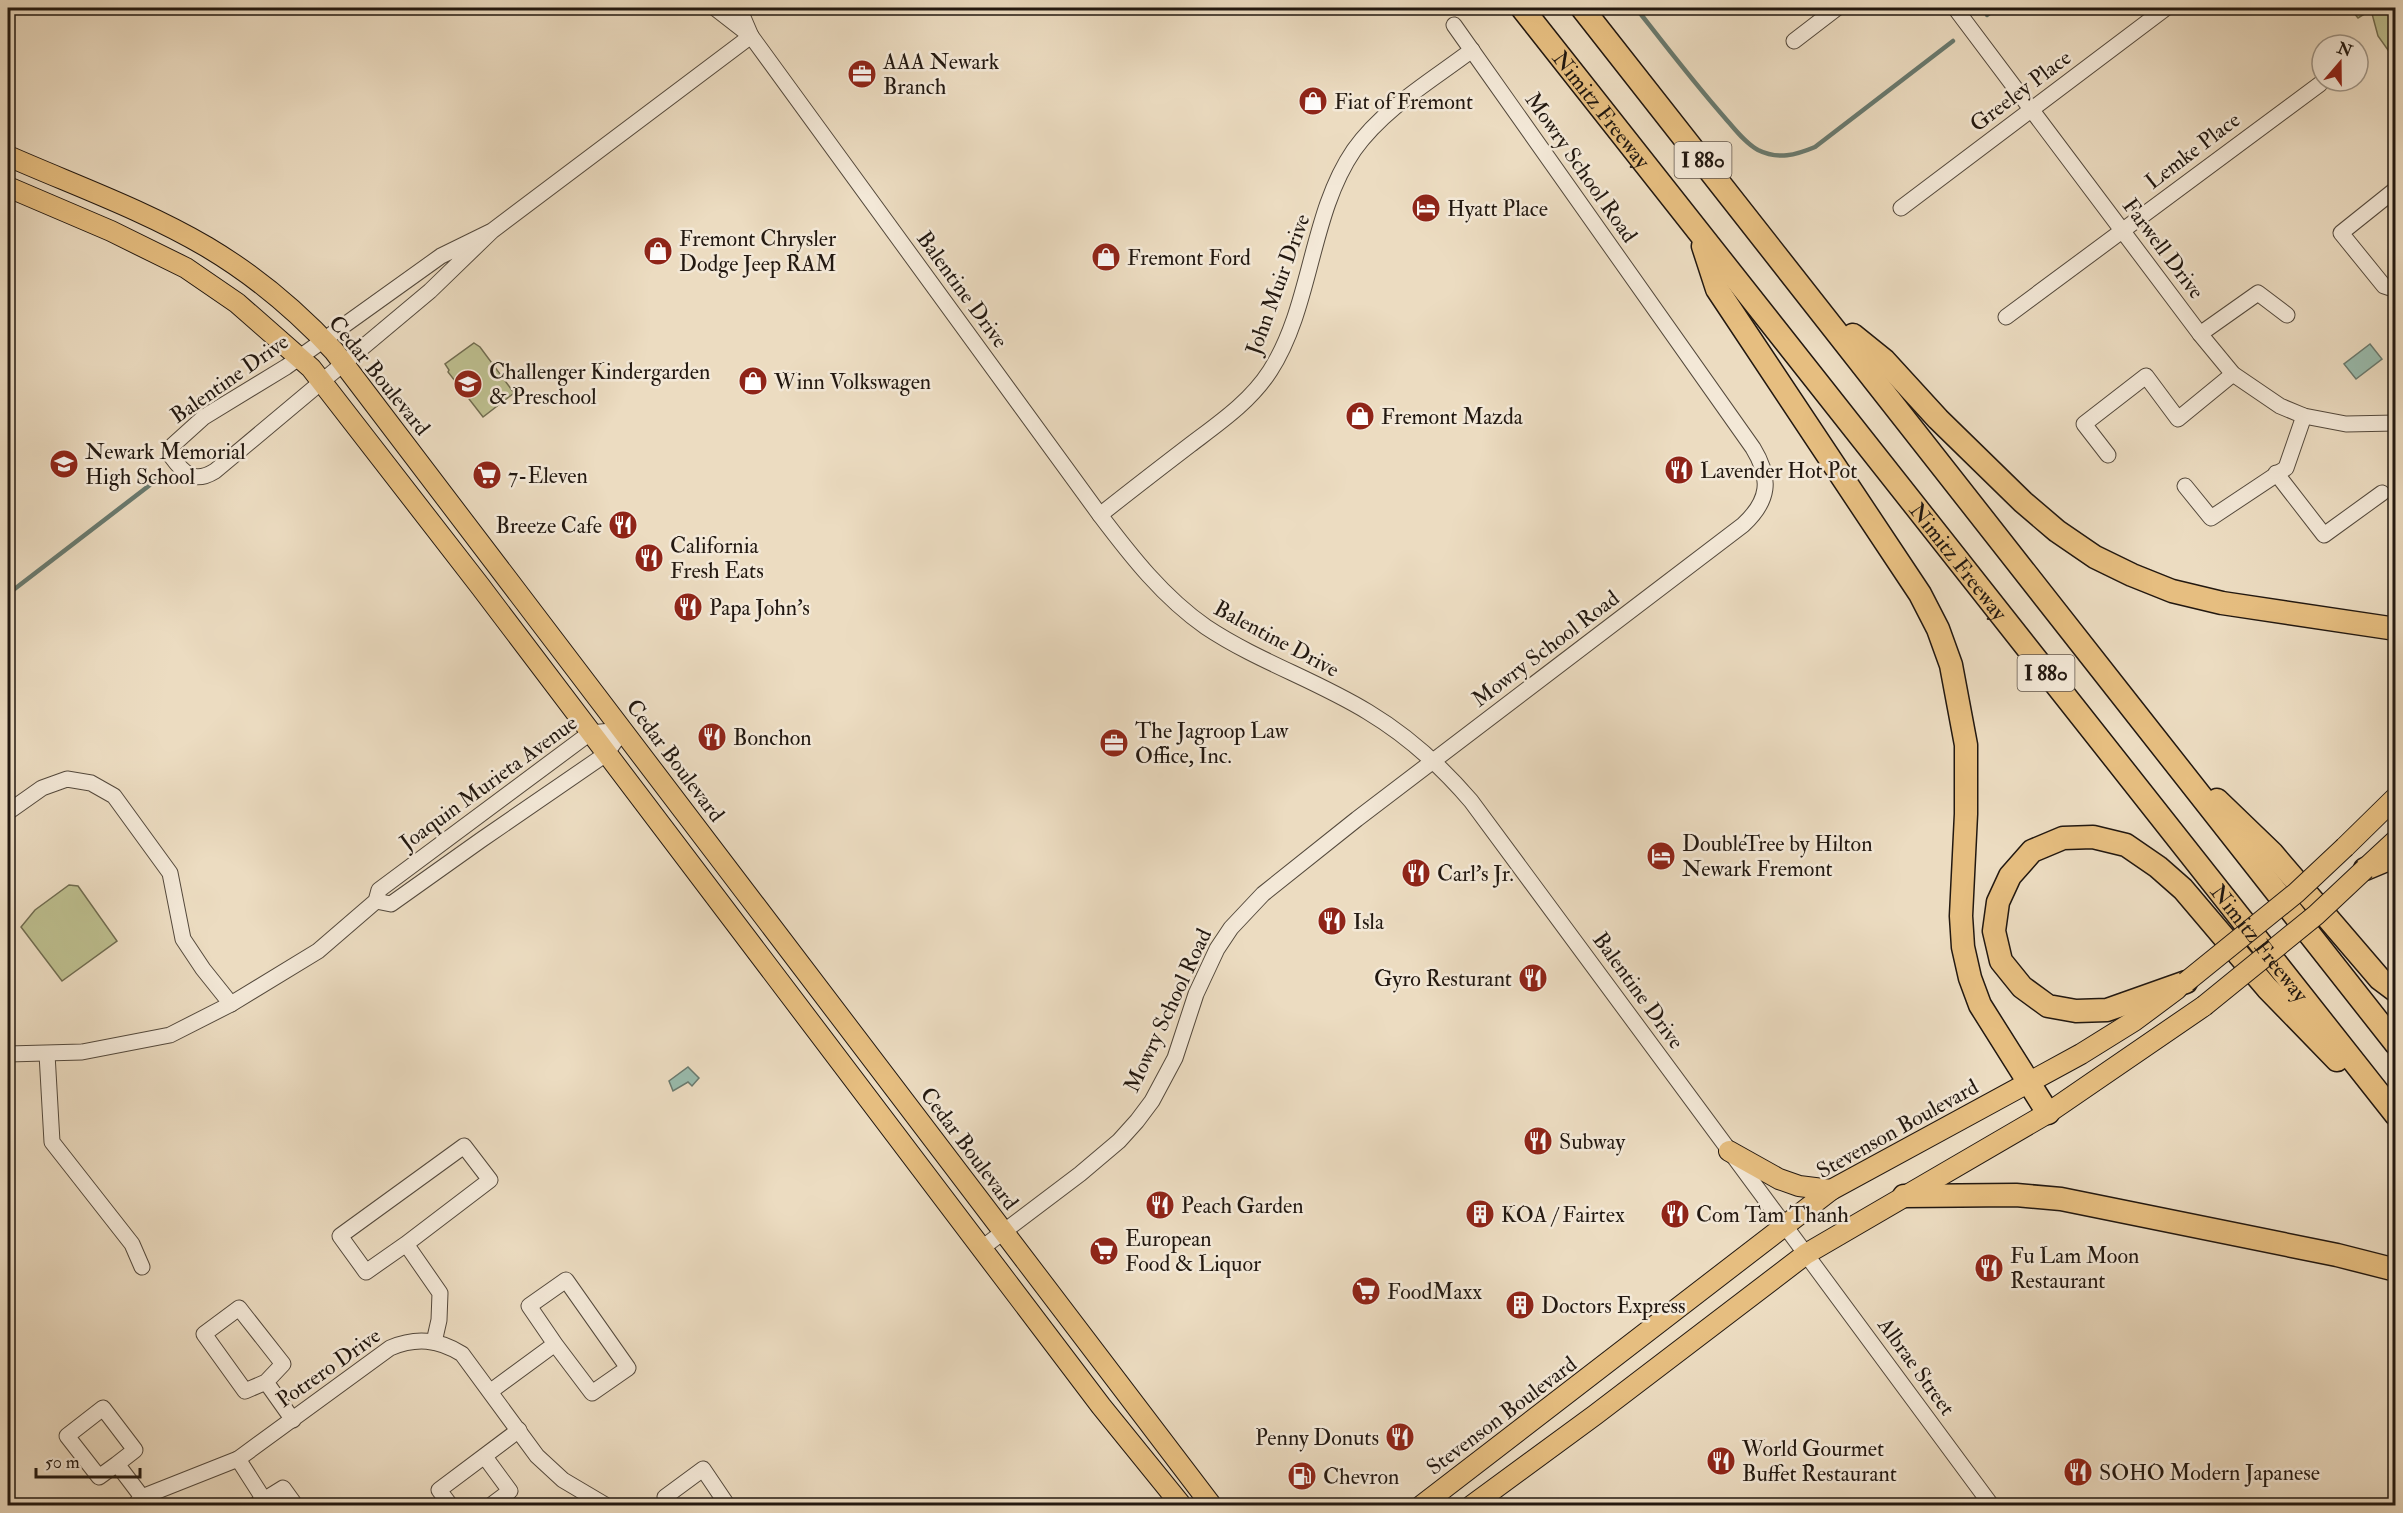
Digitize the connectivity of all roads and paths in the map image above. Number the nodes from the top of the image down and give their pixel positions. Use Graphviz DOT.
graph roads {
  1 [pos="715,8"];
  2 [pos="739,8"];
  3 [pos="1522,8"];
  4 [pos="1582,8"];
  5 [pos="1837,8"];
  6 [pos="1955,8"];
  7 [pos="2166,8"];
  8 [pos="1454,26"];
  9 [pos="750,36"];
  10 [pos="1794,41"];
  11 [pos="1472,50"];
  12 [pos="2310,91"];
  13 [pos="2031,109"];
  14 [pos="8,156"];
  15 [pos="8,187"];
  16 [pos="2396,189"];
  17 [pos="1901,208"];
  18 [pos="1697,230"];
  19 [pos="2123,230"];
  20 [pos="492,231"];
  21 [pos="2396,290"];
  22 [pos="1825,313"];
  23 [pos="2287,315"];
  24 [pos="2006,317"];
  25 [pos="2200,334"];
  26 [pos="323,340"];
  27 [pos="300,357"];
  28 [pos="344,363"];
  29 [pos="2233,374"];
  30 [pos="322,381"];
  31 [pos="2304,416"];
  32 [pos="2396,423"];
  33 [pos="2108,455"];
  34 [pos="2276,473"];
  35 [pos="2185,486"];
  36 [pos="2382,493"];
  37 [pos="1100,515"];
  38 [pos="2396,629"];
  39 [pos="623,729"];
  40 [pos="590,733"];
  41 [pos="2155,740"];
  42 [pos="606,754"];
  43 [pos="1433,761"];
  44 [pos="2396,796"];
  45 [pos="8,812"];
  46 [pos="2396,840"];
  47 [pos="2396,856"];
  48 [pos="2365,869"];
  49 [pos="376,901"];
  50 [pos="2186,982"];
  51 [pos="2396,991"];
  52 [pos="231,1004"];
  53 [pos="2396,1044"];
  54 [pos="8,1054"];
  55 [pos="47,1054"];
  56 [pos="2029,1082"];
  57 [pos="2048,1113"];
  58 [pos="2396,1117"];
  59 [pos="1729,1151"];
  60 [pos="1831,1190"];
  61 [pos="1904,1196"];
  62 [pos="1785,1226"];
  63 [pos="1004,1232"];
  64 [pos="405,1244"];
  65 [pos="982,1248"];
  66 [pos="1806,1254"];
  67 [pos="141,1267"];
  68 [pos="2396,1270"];
  69 [pos="434,1341"];
  70 [pos="555,1344"];
  71 [pos="266,1382"];
  72 [pos="491,1391"];
  73 [pos="293,1420"];
  74 [pos="519,1430"];
  75 [pos="485,1457"];
  76 [pos="238,1460"];
  77 [pos="117,1464"];
  78 [pos="138,1501"];
  79 [pos="258,1502"];
  80 [pos="296,1506"];
  81 [pos="451,1506"];
  82 [pos="490,1506"];
  83 [pos="607,1506"];
  84 [pos="671,1506"];
  85 [pos="723,1506"];
  86 [pos="1182,1506"];
  87 [pos="1212,1506"];
  88 [pos="1421,1506"];
  89 [pos="1472,1506"];
  90 [pos="1992,1506"];
  1 -- 9 [label="street, Balentine Drive"];
  2 -- 9 [label="street, Balentine Drive"];
  3 -- 18 [label="highway, Nimitz Freeway / I 880"];
  4 -- 22 [label="highway, Nimitz Freeway / I 880"];
  5 -- 10 [label="street"];
  6 -- 13 [label="street, Farwell Drive"];
  7 -- 13 [label="street, Greeley Place"];
  8 -- 11 [label="street, Mowry School Road"];
  9 -- 20 [label="street, Balentine Drive"];
  9 -- 37 [label="street, Balentine Drive"];
  11 -- 37 [label="street, John Muir Drive"];
  11 -- 43 [label="street, Mowry School Road"];
  12 -- 19 [label="street, Lemke Place"];
  13 -- 17 [label="street, Greeley Place"];
  13 -- 19 [label="street, Farwell Drive"];
  14 -- 26 [label="main road, Cedar Boulevard"];
  15 -- 27 [label="main road"];
  16 -- 21 [label="street"];
  18 -- 56 [label="highway"];
  18 -- 58 [label="highway, Nimitz Freeway / I 880"];
  19 -- 24 [label="street, Lemke Place"];
  19 -- 25 [label="street, Farwell Drive"];
  20 -- 26 [label="street, Balentine Drive"];
  20 -- 28 [label="street, Balentine Drive"];
  22 -- 38 [label="highway"];
  22 -- 41 [label="highway, Nimitz Freeway / I 880"];
  23 -- 25 [label="street"];
  25 -- 29 [label="street, Farwell Drive"];
  26 -- 27 [label="street, Balentine Drive"];
  26 -- 28 [label="main road, Cedar Boulevard"];
  27 -- 30 [label="main road"];
  27 -- 30 [label="street, Balentine Drive"];
  28 -- 30 [label="street, Balentine Drive"];
  28 -- 39 [label="main road, Cedar Boulevard"];
  29 -- 31 [label="street, Farwell Drive"];
  29 -- 33 [label="street"];
  30 -- 40 [label="main road"];
  31 -- 32 [label="street, Farwell Drive"];
  31 -- 34 [label="street"];
  34 -- 35 [label="street"];
  34 -- 36 [label="street"];
  37 -- 43 [label="street, Balentine Drive"];
  39 -- 40 [label="street, Joaquin Murieta Avenue"];
  39 -- 42 [label="street, Joaquin Murieta Avenue"];
  39 -- 63 [label="main road, Cedar Boulevard"];
  40 -- 42 [label="main road"];
  40 -- 49 [label="street, Joaquin Murieta Avenue"];
  41 -- 51 [label="highway"];
  41 -- 53 [label="highway, Nimitz Freeway / I 880"];
  42 -- 49 [label="street, Joaquin Murieta Avenue"];
  42 -- 65 [label="main road"];
  43 -- 59 [label="street, Balentine Drive"];
  43 -- 63 [label="street, Mowry School Road"];
  44 -- 50 [label="main road, Stevenson Boulevard, bridge"];
  45 -- 52 [label="street"];
  46 -- 48 [label="main road"];
  47 -- 48 [label="highway"];
  48 -- 57 [label="main road, bridge"];
  49 -- 52 [label="street, Joaquin Murieta Avenue"];
  50 -- 56 [label="main road, Stevenson Boulevard"];
  50 -- 58 [label="highway"];
  52 -- 55 [label="street, Joaquin Murieta Avenue"];
  54 -- 55 [label="street, Joaquin Murieta Avenue"];
  55 -- 67 [label="street"];
  56 -- 57 [label="highway"];
  56 -- 60 [label="main road, Stevenson Boulevard"];
  57 -- 61 [label="main road"];
  59 -- 60 [label="main road"];
  59 -- 62 [label="street, Balentine Drive"];
  60 -- 62 [label="main road, Stevenson Boulevard"];
  61 -- 66 [label="main road"];
  61 -- 68 [label="highway"];
  62 -- 66 [label="street, Balentine Drive"];
  62 -- 88 [label="main road, Stevenson Boulevard"];
  63 -- 65 [label="street, Mowry School Road"];
  63 -- 87 [label="main road, Cedar Boulevard"];
  64 -- 64 [label="street"];
  64 -- 69 [label="street"];
  65 -- 86 [label="main road"];
  66 -- 89 [label="main road"];
  66 -- 90 [label="street, Albrae Street"];
  69 -- 72 [label="street, Potrero Drive"];
  69 -- 73 [label="street, Potrero Drive"];
  70 -- 70 [label="street"];
  70 -- 72 [label="street"];
  71 -- 71 [label="street"];
  71 -- 73 [label="street"];
  72 -- 74 [label="street, Potrero Drive"];
  73 -- 76 [label="street, Potrero Drive"];
  74 -- 75 [label="street"];
  74 -- 83 [label="street, Potrero Drive"];
  75 -- 81 [label="street"];
  75 -- 82 [label="street"];
  76 -- 78 [label="street, Potrero Drive"];
  76 -- 79 [label="street"];
  77 -- 77 [label="street"];
  77 -- 78 [label="street"];
  79 -- 80 [label="street"];
  84 -- 85 [label="street"];
}
